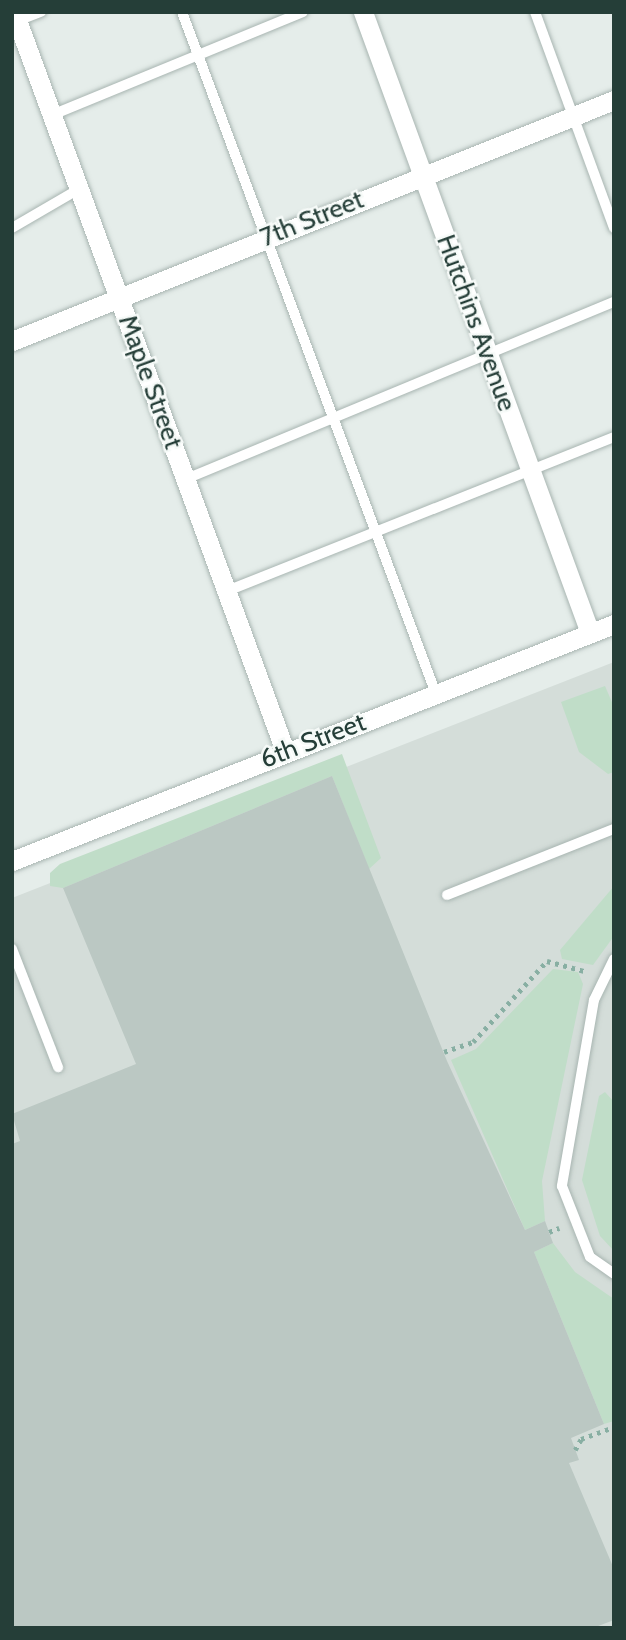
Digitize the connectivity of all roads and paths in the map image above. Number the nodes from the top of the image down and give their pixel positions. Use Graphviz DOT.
graph roads {
  1 [pos="41,12"];
  2 [pos="182,12"];
  3 [pos="303,12"];
  4 [pos="363,12"];
  5 [pos="535,12"];
  6 [pos="16,17"];
  7 [pos="198,58"];
  8 [pos="614,100"];
  9 [pos="52,115"];
  10 [pos="570,117"];
  11 [pos="422,174"];
  12 [pos="79,189"];
  13 [pos="12,228"];
  14 [pos="614,228"];
  15 [pos="268,237"];
  16 [pos="119,297"];
  17 [pos="614,302"];
  18 [pos="12,341"];
  19 [pos="488,354"];
  20 [pos="334,415"];
  21 [pos="614,437"];
  22 [pos="530,469"];
  23 [pos="186,479"];
  24 [pos="377,533"];
  25 [pos="227,591"];
  26 [pos="614,624"];
  27 [pos="590,633"];
  28 [pos="436,694"];
  29 [pos="285,751"];
  30 [pos="614,829"];
  31 [pos="12,861"];
  32 [pos="447,895"];
  33 [pos="12,949"];
  34 [pos="614,959"];
  35 [pos="588,972"];
  36 [pos="444,1052"];
  37 [pos="58,1068"];
  38 [pos="559,1228"];
  39 [pos="549,1232"];
  40 [pos="614,1274"];
  41 [pos="614,1427"];
  42 [pos="575,1450"];
  1 -- 6 [label="lane"];
  2 -- 7 [label="lane"];
  3 -- 7 [label="lane"];
  4 -- 11 [label="street, Hutchins Avenue"];
  5 -- 10 [label="lane"];
  6 -- 9 [label="street, Maple Street"];
  7 -- 9 [label="lane"];
  7 -- 15 [label="lane"];
  8 -- 10 [label="street, 7th Street"];
  9 -- 12 [label="street, Maple Street"];
  10 -- 11 [label="street, 7th Street"];
  10 -- 14 [label="lane"];
  11 -- 15 [label="street, 7th Street"];
  11 -- 19 [label="street, Hutchins Avenue"];
  12 -- 13 [label="lane"];
  12 -- 16 [label="street, Maple Street"];
  15 -- 16 [label="street, 7th Street"];
  15 -- 20 [label="lane"];
  16 -- 18 [label="street, 7th Street"];
  16 -- 23 [label="street, Maple Street"];
  17 -- 19 [label="lane"];
  19 -- 20 [label="lane"];
  19 -- 22 [label="street, Hutchins Avenue"];
  20 -- 23 [label="lane"];
  20 -- 24 [label="lane"];
  21 -- 22 [label="lane"];
  22 -- 24 [label="lane"];
  22 -- 27 [label="street, Hutchins Avenue"];
  23 -- 25 [label="street, Maple Street"];
  24 -- 25 [label="lane"];
  24 -- 28 [label="lane"];
  25 -- 29 [label="street, Maple Street"];
  26 -- 27 [label="street, 6th Street"];
  27 -- 28 [label="street, 6th Street"];
  28 -- 29 [label="street, 6th Street"];
  29 -- 31 [label="street, 6th Street"];
  30 -- 32 [label="lane"];
  33 -- 37 [label="lane"];
  34 -- 40 [label="lane"];
  35 -- 36 [label="path"];
  38 -- 39 [label="path"];
  41 -- 42 [label="path"];
}
